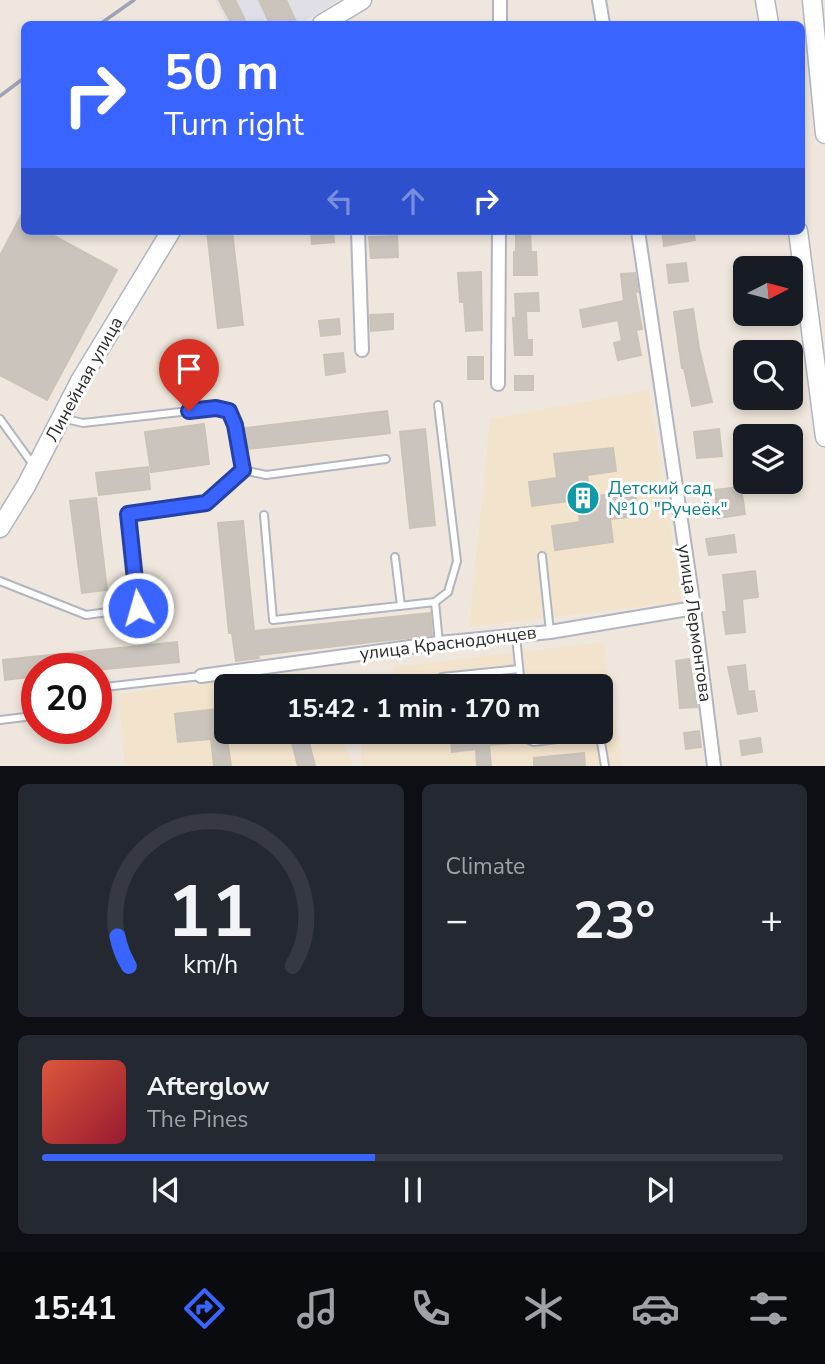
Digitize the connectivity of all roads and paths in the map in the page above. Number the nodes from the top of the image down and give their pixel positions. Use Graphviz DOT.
graph roads {
  1 [pos="500,0"];
  2 [pos="599,0"];
  3 [pos="765,0"];
  4 [pos="812,0"];
  5 [pos="353,10"];
  6 [pos="329,21"];
  7 [pos="500,21"];
  8 [pos="602,21"];
  9 [pos="768,21"];
  10 [pos="825,134"];
  11 [pos="169,235"];
  12 [pos="358,235"];
  13 [pos="499,235"];
  14 [pos="639,235"];
  15 [pos="800,235"];
  16 [pos="362,349"];
  17 [pos="498,384"];
  18 [pos="438,405"];
  19 [pos="60,418"];
  20 [pos="0,419"];
  21 [pos="825,437"];
  22 [pos="386,459"];
  23 [pos="35,468"];
  24 [pos="243,470"];
  25 [pos="264,515"];
  26 [pos="0,527"];
  27 [pos="542,556"];
  28 [pos="395,557"];
  29 [pos="0,581"];
  30 [pos="435,602"];
  31 [pos="401,606"];
  32 [pos="694,608"];
  33 [pos="550,632"];
  34 [pos="516,634"];
  35 [pos="439,643"];
  36 [pos="257,667"];
  37 [pos="519,669"];
  38 [pos="258,674"];
  39 [pos="471,674"];
  40 [pos="520,674"];
  41 [pos="201,676"];
  42 [pos="112,686"];
  43 [pos="21,717"];
  44 [pos="0,720"];
  45 [pos="601,744"];
  46 [pos="605,765"];
  47 [pos="714,765"];
  1 -- 7 [label="street"];
  2 -- 8 [label="street"];
  3 -- 9 [label="main road"];
  4 -- 10 [label="main road"];
  5 -- 6 [label="main road"];
  11 -- 19 [label="main road, Линейная улица"];
  12 -- 16 [label="street"];
  13 -- 17 [label="street"];
  14 -- 32 [label="street, улица Лермонтова"];
  15 -- 21 [label="main road"];
  18 -- 30 [label="lane"];
  19 -- 23 [label="main road, Линейная улица"];
  19 -- 24 [label="lane"];
  20 -- 23 [label="lane"];
  22 -- 24 [label="lane"];
  23 -- 26 [label="main road, Линейная улица"];
  24 -- 29 [label="lane"];
  25 -- 31 [label="lane"];
  27 -- 33 [label="lane"];
  28 -- 31 [label="lane"];
  30 -- 31 [label="lane"];
  30 -- 35 [label="lane"];
  32 -- 33 [label="street, улица Краснодонцев"];
  32 -- 47 [label="street, улица Лермонтова"];
  33 -- 34 [label="street, улица Краснодонцев"];
  34 -- 35 [label="street, улица Краснодонцев"];
  34 -- 37 [label="lane"];
  35 -- 36 [label="street, улица Краснодонцев"];
  36 -- 38 [label="lane"];
  36 -- 41 [label="street, улица Краснодонцев"];
  37 -- 39 [label="lane"];
  37 -- 40 [label="lane"];
  41 -- 42 [label="lane"];
  43 -- 44 [label="lane"];
  45 -- 46 [label="lane"];
}
